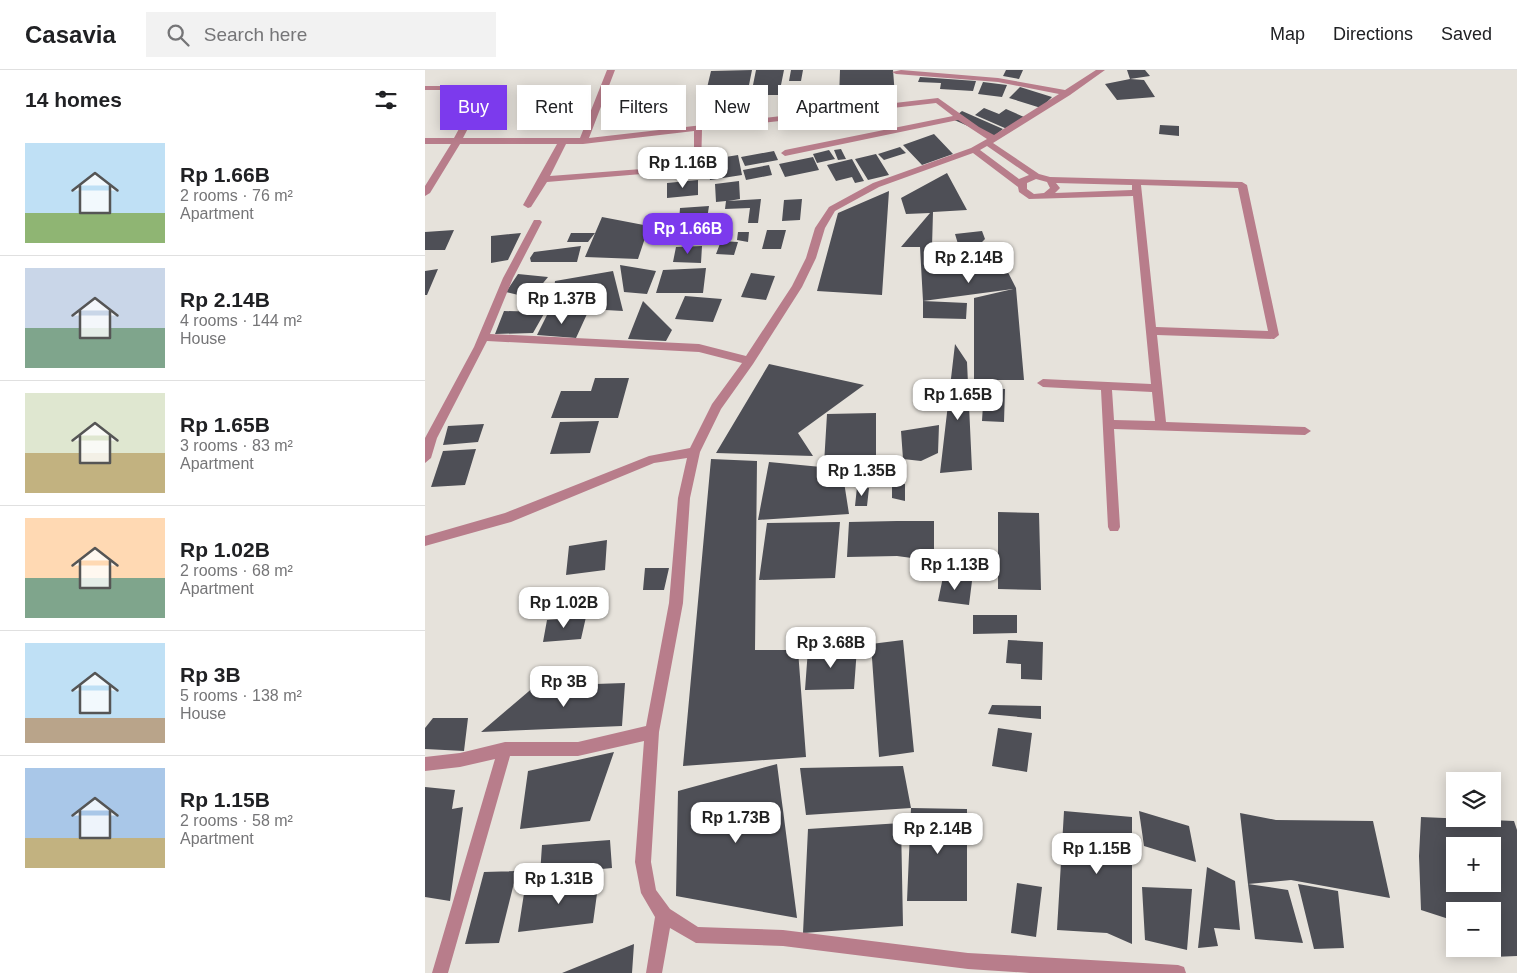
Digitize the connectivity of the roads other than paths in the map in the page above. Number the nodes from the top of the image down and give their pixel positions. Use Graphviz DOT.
graph roads {
  1 [pos="611,70"];
  2 [pos="1101,70"];
  3 [pos="896,72"];
  4 [pos="425,88"];
  5 [pos="1067,93"];
  6 [pos="959,117"];
  7 [pos="768,120"];
  8 [pos="696,128"];
  9 [pos="698,130"];
  10 [pos="425,141"];
  11 [pos="457,141"];
  12 [pos="563,141"];
  13 [pos="583,141"];
  14 [pos="991,141"];
  15 [pos="974,150"];
  16 [pos="785,153"];
  17 [pos="1036,176"];
  18 [pos="544,179"];
  19 [pos="1050,180"];
  20 [pos="1136,182"];
  21 [pos="1021,185"];
  22 [pos="425,193"];
  23 [pos="1137,193"];
  24 [pos="1047,196"];
  25 [pos="528,205"];
  26 [pos="537,222"];
  27 [pos="1151,331"];
  28 [pos="483,337"];
  29 [pos="749,361"];
  30 [pos="1043,383"];
  31 [pos="1106,386"];
  32 [pos="1157,388"];
  33 [pos="1109,424"];
  34 [pos="1161,426"];
  35 [pos="1305,431"];
  36 [pos="694,452"];
  37 [pos="425,458"];
  38 [pos="1114,527"];
  39 [pos="425,541"];
  40 [pos="652,732"];
  41 [pos="505,749"];
  42 [pos="425,764"];
  43 [pos="664,915"];
  44 [pos="968,967"];
  45 [pos="440,973"];
  46 [pos="654,973"];
  47 [pos="1178,973"];
  1 -- 13 [label="street"];
  2 -- 5 [label="street"];
  3 -- 5 [label="street"];
  4 -- 11 [label="street"];
  5 -- 14 [label="street"];
  6 -- 7 [label="street"];
  6 -- 14 [label="street"];
  6 -- 16 [label="street"];
  8 -- 13 [label="street"];
  9 -- 18 [label="street"];
  10 -- 11 [label="street"];
  11 -- 12 [label="street"];
  11 -- 22 [label="street"];
  12 -- 13 [label="street"];
  12 -- 18 [label="street"];
  14 -- 15 [label="street"];
  14 -- 17 [label="street"];
  15 -- 21 [label="street"];
  15 -- 29 [label="street"];
  17 -- 19 [label="street"];
  17 -- 21 [label="street"];
  18 -- 25 [label="street"];
  19 -- 20 [label="street"];
  19 -- 24 [label="street"];
  20 -- 23 [label="street"];
  20 -- 27 [label="street"];
  21 -- 24 [label="street"];
  23 -- 24 [label="street"];
  23 -- 27 [label="street"];
  26 -- 28 [label="street"];
  27 -- 32 [label="street"];
  28 -- 29 [label="street"];
  28 -- 37 [label="street"];
  29 -- 36 [label="street"];
  30 -- 31 [label="street"];
  31 -- 32 [label="street"];
  31 -- 33 [label="street"];
  32 -- 34 [label="street"];
  33 -- 34 [label="street"];
  33 -- 38 [label="street"];
  34 -- 35 [label="street"];
  36 -- 39 [label="street"];
  36 -- 40 [label="street"];
  40 -- 41 [label="street"];
  40 -- 43 [label="street"];
  41 -- 42 [label="street"];
  41 -- 45 [label="street"];
  43 -- 44 [label="street"];
  43 -- 46 [label="street"];
  44 -- 47 [label="street"];
}
